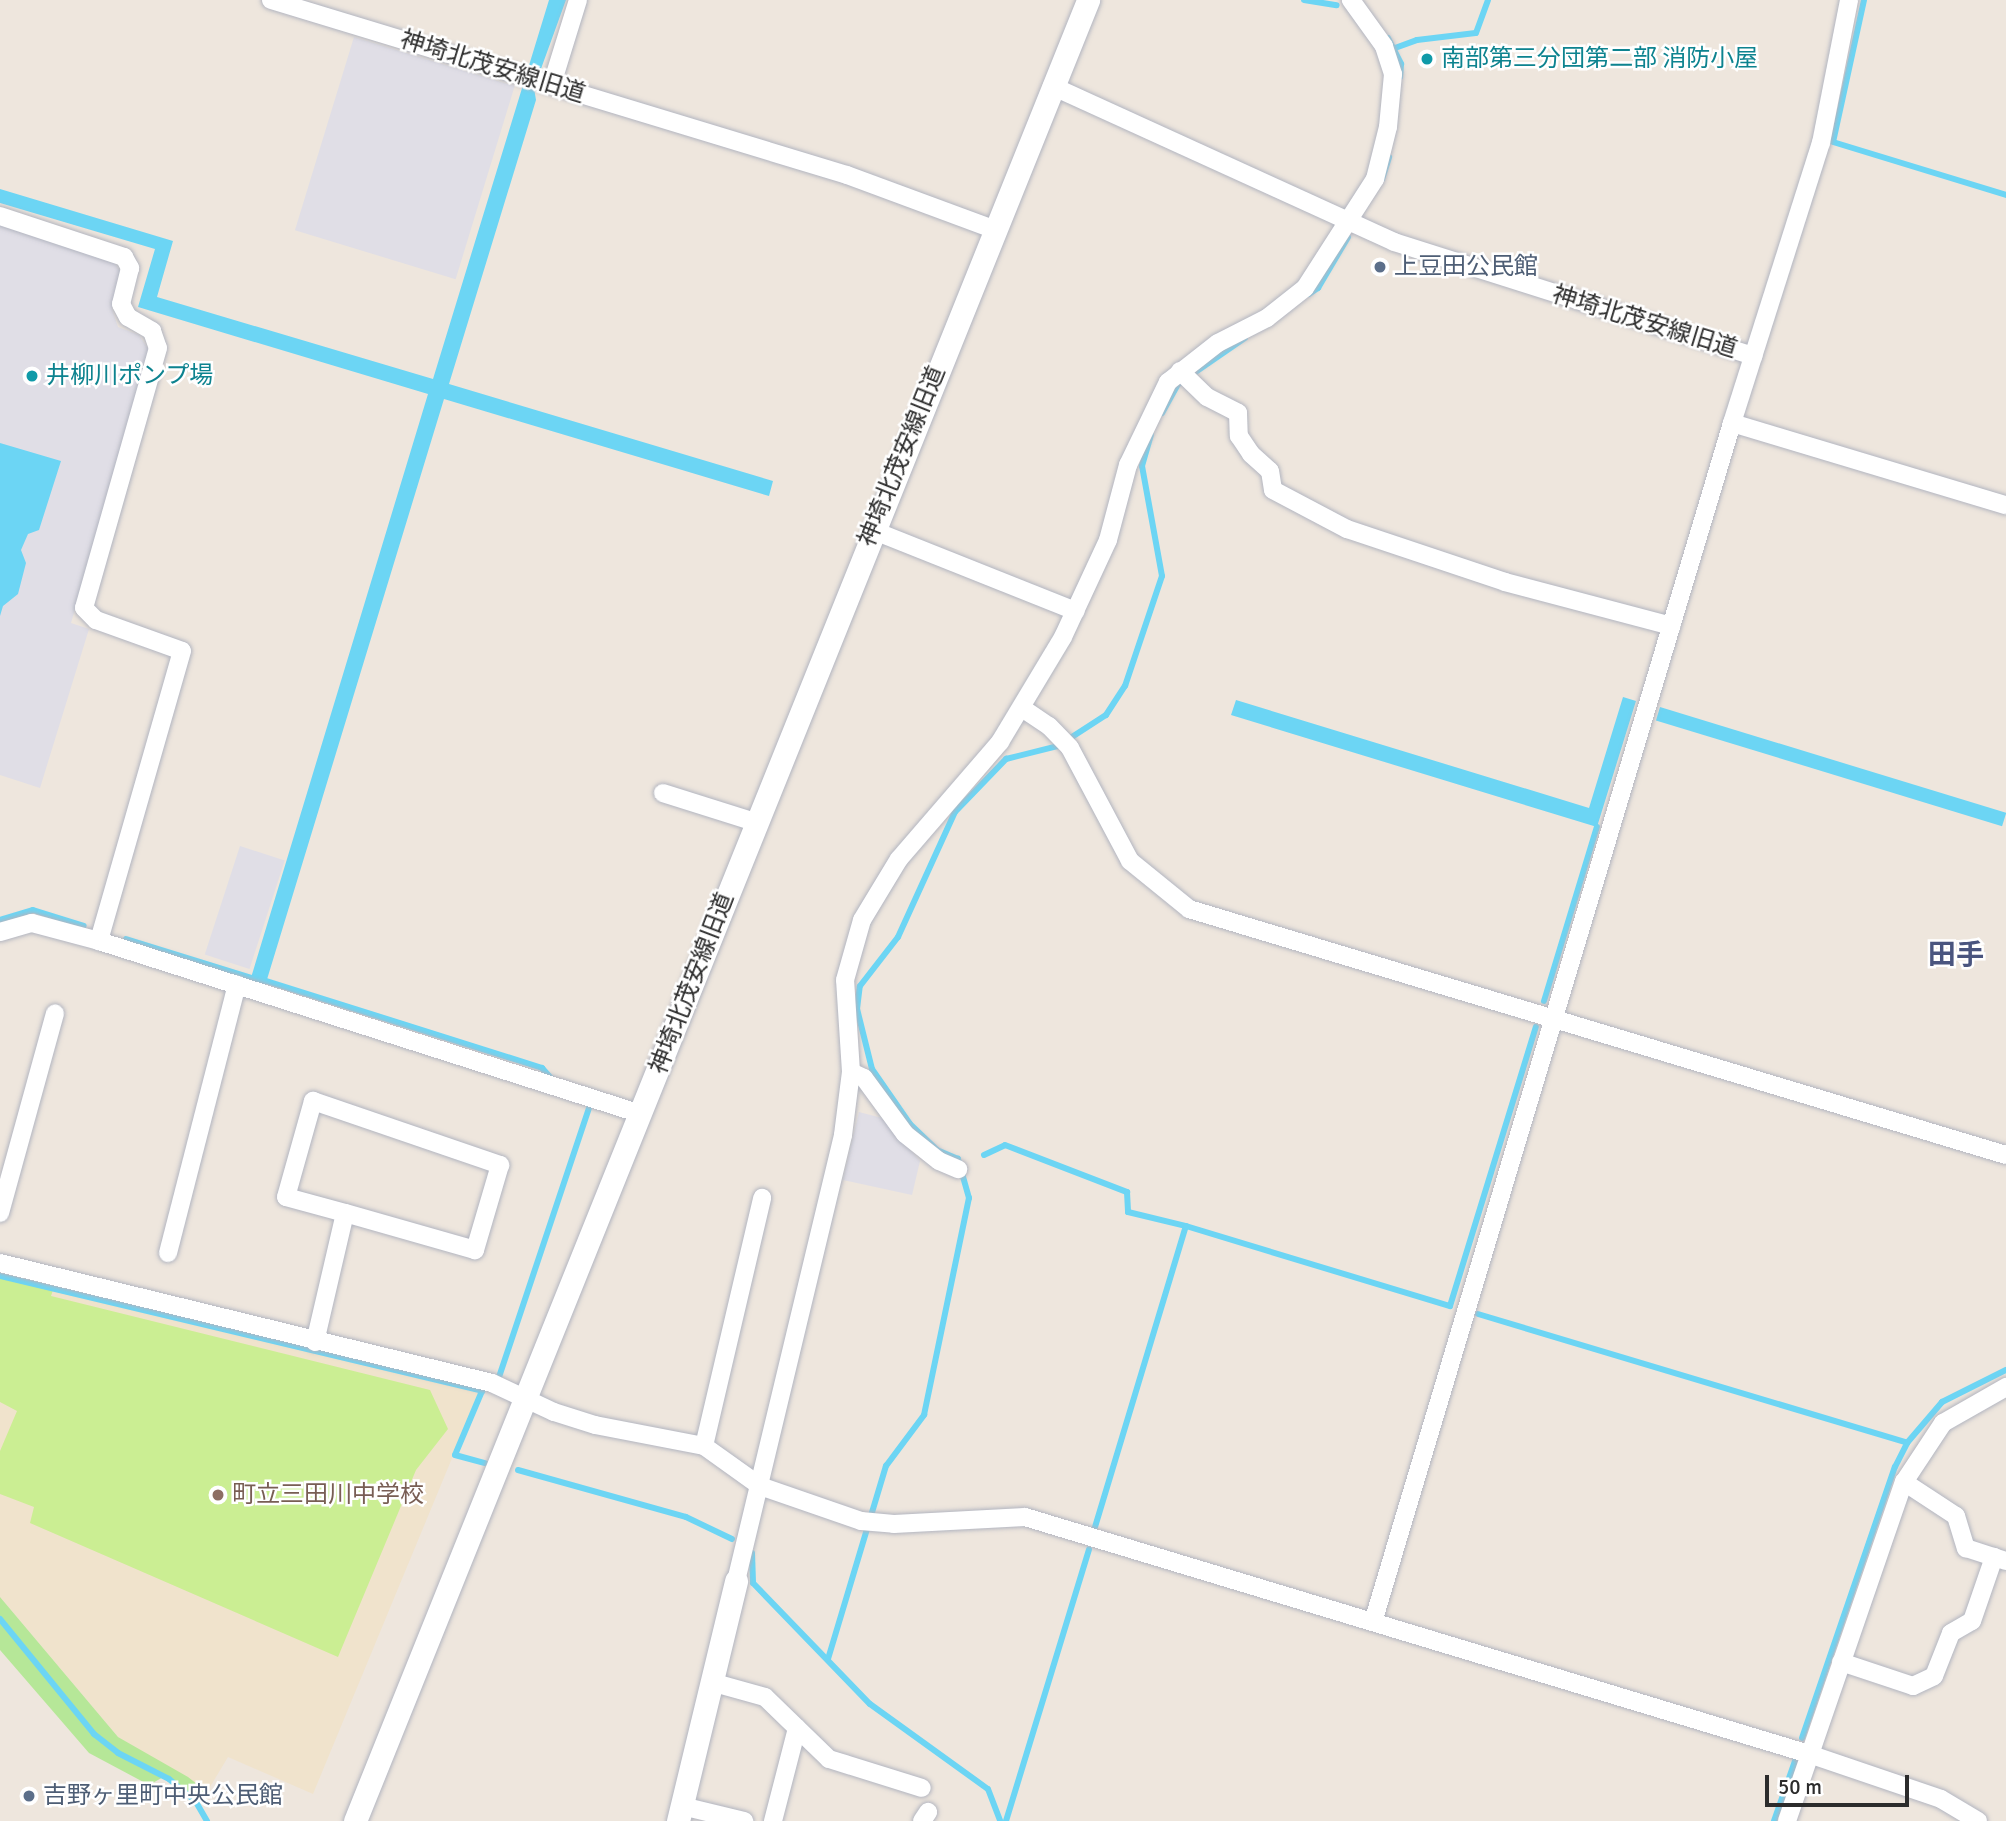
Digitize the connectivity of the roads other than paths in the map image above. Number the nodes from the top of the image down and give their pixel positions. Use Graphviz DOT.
graph roads {
  1 [pos="271,0"];
  2 [pos="578,0"];
  3 [pos="1088,0"];
  4 [pos="1351,0"];
  5 [pos="1849,0"];
  6 [pos="539,80"];
  7 [pos="1052,86"];
  8 [pos="0,216"];
  9 [pos="1356,224"];
  10 [pos="993,229"];
  11 [pos="1753,356"];
  12 [pos="1184,377"];
  13 [pos="1732,423"];
  14 [pos="2006,505"];
  15 [pos="872,530"];
  16 [pos="1076,611"];
  17 [pos="1671,625"];
  18 [pos="1022,708"];
  19 [pos="663,793"];
  20 [pos="755,822"];
  21 [pos="0,932"];
  22 [pos="99,941"];
  23 [pos="237,985"];
  24 [pos="55,1013"];
  25 [pos="1553,1018"];
  26 [pos="851,1072"];
  27 [pos="641,1114"];
  28 [pos="2006,1155"];
  29 [pos="958,1170"];
  30 [pos="761,1198"];
  31 [pos="0,1213"];
  32 [pos="345,1213"];
  33 [pos="168,1253"];
  34 [pos="0,1263"];
  35 [pos="315,1342"];
  36 [pos="2006,1387"];
  37 [pos="527,1398"];
  38 [pos="704,1446"];
  39 [pos="1904,1482"];
  40 [pos="760,1486"];
  41 [pos="2000,1559"];
  42 [pos="736,1581"];
  43 [pos="1373,1622"];
  44 [pos="1841,1662"];
  45 [pos="712,1682"];
  46 [pos="797,1728"];
  47 [pos="1809,1754"];
  48 [pos="922,1788"];
  49 [pos="680,1813"];
  50 [pos="355,1821"];
  51 [pos="744,1821"];
  52 [pos="773,1821"];
  53 [pos="1787,1821"];
  54 [pos="1978,1821"];
  1 -- 6 [label="street, 神埼北茂安線旧道"];
  2 -- 6 [label="street"];
  3 -- 7 [label="street, 神埼北茂安線旧道"];
  4 -- 9 [label="street"];
  5 -- 11 [label="street"];
  6 -- 10 [label="street, 神埼北茂安線旧道"];
  7 -- 9 [label="street, 神埼北茂安線旧道"];
  7 -- 10 [label="street, 神埼北茂安線旧道"];
  8 -- 22 [label="street"];
  9 -- 11 [label="street, 神埼北茂安線旧道"];
  9 -- 12 [label="street"];
  10 -- 15 [label="street, 神埼北茂安線旧道"];
  11 -- 13 [label="street, 神埼北茂安線旧道"];
  12 -- 16 [label="street"];
  12 -- 17 [label="street"];
  13 -- 14 [label="street"];
  13 -- 17 [label="street, 神埼北茂安線旧道"];
  15 -- 16 [label="street"];
  15 -- 20 [label="street, 神埼北茂安線旧道"];
  16 -- 18 [label="street"];
  17 -- 25 [label="street, 神埼北茂安線旧道"];
  18 -- 25 [label="street"];
  18 -- 26 [label="street"];
  19 -- 20 [label="street"];
  20 -- 27 [label="street, 神埼北茂安線旧道"];
  21 -- 22 [label="street"];
  22 -- 23 [label="street"];
  23 -- 27 [label="street"];
  23 -- 33 [label="street"];
  24 -- 31 [label="street"];
  25 -- 28 [label="street"];
  25 -- 43 [label="street, 神埼北茂安線旧道"];
  26 -- 29 [label="street"];
  26 -- 40 [label="street"];
  27 -- 37 [label="street, 神埼北茂安線旧道"];
  30 -- 38 [label="street"];
  32 -- 32 [label="street"];
  32 -- 35 [label="street"];
  34 -- 35 [label="street"];
  35 -- 37 [label="street"];
  36 -- 39 [label="street"];
  37 -- 38 [label="street"];
  37 -- 50 [label="street, 神埼北茂安線旧道"];
  38 -- 40 [label="street"];
  39 -- 41 [label="street"];
  39 -- 44 [label="street"];
  40 -- 42 [label="street"];
  40 -- 43 [label="street"];
  41 -- 44 [label="street"];
  42 -- 45 [label="street"];
  43 -- 47 [label="street"];
  44 -- 47 [label="street"];
  45 -- 46 [label="street"];
  45 -- 49 [label="street"];
  46 -- 48 [label="street"];
  46 -- 52 [label="street"];
  47 -- 53 [label="street"];
  47 -- 54 [label="street"];
  49 -- 51 [label="street"];
}
